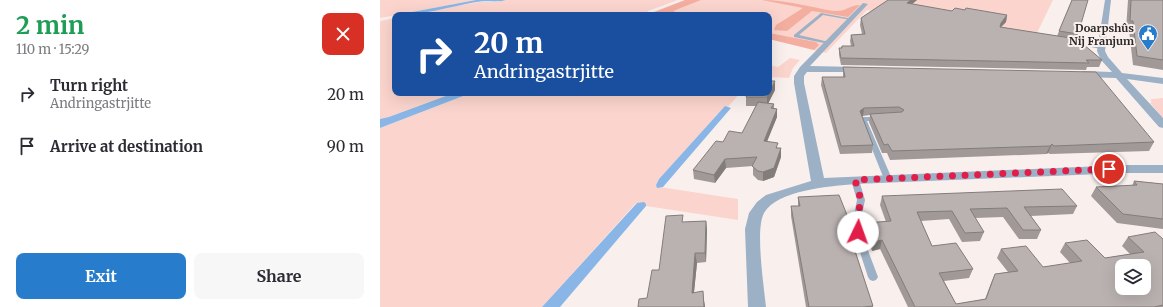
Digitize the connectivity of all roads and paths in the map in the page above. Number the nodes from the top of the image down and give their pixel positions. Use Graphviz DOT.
graph roads {
  1 [pos="1108,0"];
  2 [pos="865,4"];
  3 [pos="851,19"];
  4 [pos="1068,42"];
  5 [pos="828,43"];
  6 [pos="1101,48"];
  7 [pos="803,69"];
  8 [pos="866,70"];
  9 [pos="1071,74"];
  10 [pos="1118,75"];
  11 [pos="1163,80"];
  12 [pos="884,118"];
  13 [pos="1163,125"];
  14 [pos="1163,169"];
  15 [pos="888,179"];
  16 [pos="855,180"];
  17 [pos="818,183"];
  18 [pos="873,277"];
  19 [pos="757,307"];
  1 -- 6 [label="street"];
  2 -- 3 [label="street"];
  3 -- 5 [label="street"];
  3 -- 5 [label="lane"];
  4 -- 6 [label="lane"];
  5 -- 7 [label="street"];
  6 -- 10 [label="street"];
  7 -- 8 [label="street"];
  7 -- 17 [label="street"];
  9 -- 10 [label="street"];
  10 -- 11 [label="street"];
  10 -- 13 [label="street"];
  12 -- 15 [label="lane"];
  14 -- 15 [label="street"];
  15 -- 16 [label="street"];
  16 -- 17 [label="street"];
  16 -- 18 [label="lane"];
  17 -- 19 [label="street"];
}
